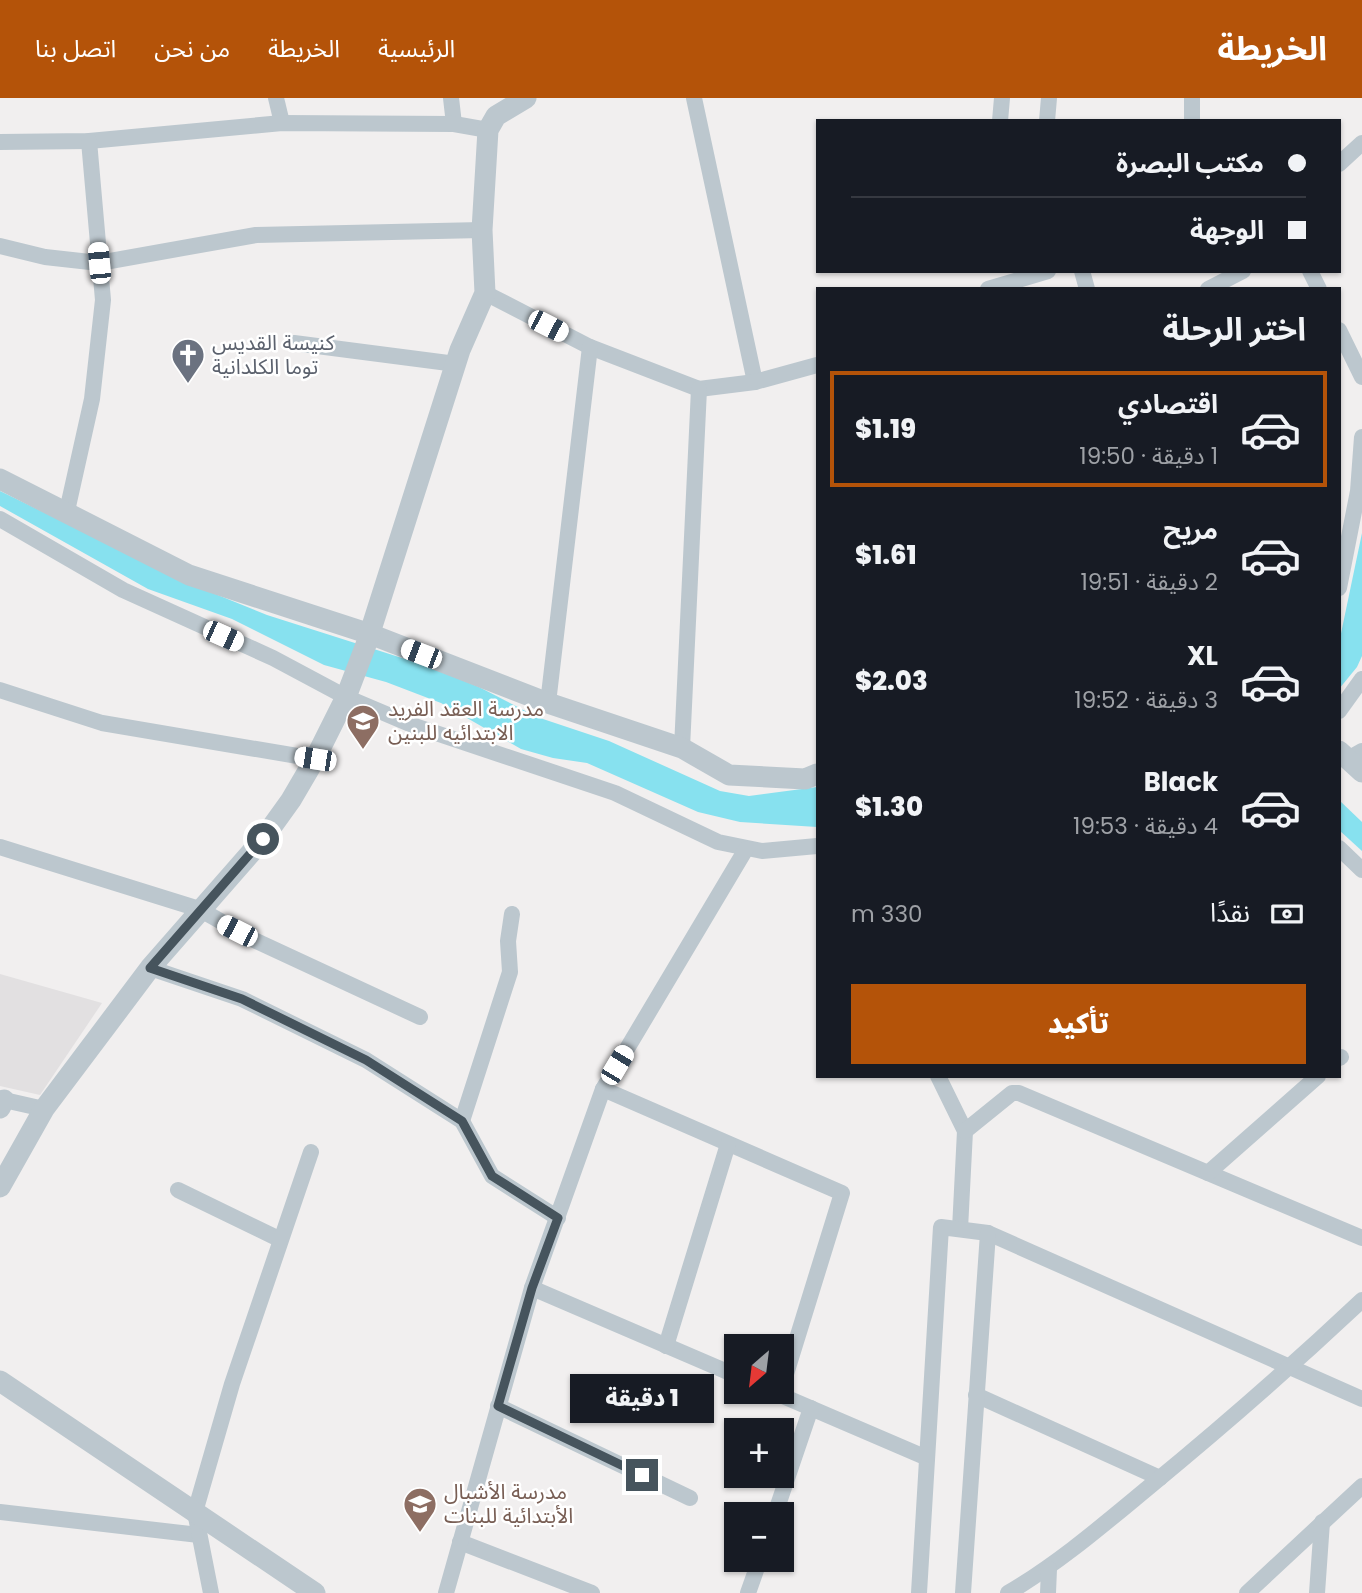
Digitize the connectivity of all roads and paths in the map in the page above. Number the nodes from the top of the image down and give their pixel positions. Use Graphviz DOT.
graph roads {
  1 [pos="276,98"];
  2 [pos="451,98"];
  3 [pos="526,98"];
  4 [pos="694,98"];
  5 [pos="1002,98"];
  6 [pos="1049,98"];
  7 [pos="1192,98"];
  8 [pos="1000,119"];
  9 [pos="1047,119"];
  10 [pos="1192,119"];
  11 [pos="282,123"];
  12 [pos="454,124"];
  13 [pos="488,130"];
  14 [pos="89,141"];
  15 [pos="0,142"];
  16 [pos="1362,143"];
  17 [pos="1341,162"];
  18 [pos="482,230"];
  19 [pos="0,246"];
  20 [pos="99,263"];
  21 [pos="1041,273"];
  22 [pos="1239,273"];
  23 [pos="995,287"];
  24 [pos="1212,287"];
  25 [pos="485,293"];
  26 [pos="1341,334"];
  27 [pos="294,343"];
  28 [pos="590,347"];
  29 [pos="456,363"];
  30 [pos="816,365"];
  31 [pos="1362,377"];
  32 [pos="755,382"];
  33 [pos="699,389"];
  34 [pos="1362,437"];
  35 [pos="0,479"];
  36 [pos="67,511"];
  37 [pos="0,519"];
  38 [pos="1341,578"];
  39 [pos="368,638"];
  40 [pos="1362,679"];
  41 [pos="0,690"];
  42 [pos="347,693"];
  43 [pos="548,702"];
  44 [pos="1341,708"];
  45 [pos="682,748"];
  46 [pos="315,759"];
  47 [pos="816,774"];
  48 [pos="816,846"];
  49 [pos="0,847"];
  50 [pos="746,849"];
  51 [pos="1341,850"];
  52 [pos="1362,870"];
  53 [pos="199,909"];
  54 [pos="512,914"];
  55 [pos="150,968"];
  56 [pos="420,1017"];
  57 [pos="939,1078"];
  58 [pos="1316,1078"];
  59 [pos="603,1089"];
  60 [pos="1,1103"];
  61 [pos="44,1109"];
  62 [pos="462,1121"];
  63 [pos="965,1131"];
  64 [pos="728,1144"];
  65 [pos="311,1152"];
  66 [pos="1208,1172"];
  67 [pos="0,1187"];
  68 [pos="178,1190"];
  69 [pos="558,1218"];
  70 [pos="960,1229"];
  71 [pos="988,1233"];
  72 [pos="1362,1238"];
  73 [pos="279,1239"];
  74 [pos="532,1288"];
  75 [pos="1362,1300"];
  76 [pos="794,1344"];
  77 [pos="666,1346"];
  78 [pos="1289,1368"];
  79 [pos="724,1371"];
  80 [pos="0,1381"];
  81 [pos="976,1395"];
  82 [pos="794,1399"];
  83 [pos="1362,1399"];
  84 [pos="498,1406"];
  85 [pos="811,1408"];
  86 [pos="927,1458"];
  87 [pos="1160,1478"];
  88 [pos="1362,1486"];
  89 [pos="690,1497"];
  90 [pos="779,1502"];
  91 [pos="0,1512"];
  92 [pos="195,1512"];
  93 [pos="1322,1522"];
  94 [pos="200,1535"];
  95 [pos="460,1542"];
  96 [pos="1049,1569"];
  97 [pos="755,1572"];
  98 [pos="211,1593"];
  99 [pos="315,1593"];
  100 [pos="446,1593"];
  101 [pos="592,1593"];
  102 [pos="748,1593"];
  103 [pos="919,1593"];
  104 [pos="963,1593"];
  105 [pos="1008,1593"];
  106 [pos="1048,1593"];
  107 [pos="1247,1593"];
  108 [pos="1317,1593"];
  1 -- 11 [label="street"];
  2 -- 12 [label="street"];
  3 -- 13 [label="street"];
  4 -- 32 [label="street"];
  5 -- 8 [label="street"];
  6 -- 9 [label="street"];
  7 -- 10 [label="street"];
  11 -- 12 [label="street"];
  11 -- 14 [label="street"];
  12 -- 13 [label="street"];
  13 -- 18 [label="street"];
  14 -- 15 [label="street"];
  14 -- 20 [label="street"];
  16 -- 17 [label="street"];
  18 -- 20 [label="street"];
  18 -- 25 [label="street"];
  19 -- 20 [label="street"];
  20 -- 36 [label="street"];
  21 -- 23 [label="street"];
  22 -- 24 [label="street"];
  25 -- 28 [label="street"];
  25 -- 29 [label="street"];
  26 -- 31 [label="street"];
  27 -- 29 [label="street"];
  28 -- 33 [label="street"];
  28 -- 43 [label="street"];
  29 -- 39 [label="street"];
  30 -- 32 [label="street"];
  32 -- 33 [label="street"];
  33 -- 45 [label="street"];
  34 -- 38 [label="street"];
  35 -- 36 [label="street"];
  36 -- 39 [label="street"];
  37 -- 42 [label="street"];
  39 -- 42 [label="street"];
  39 -- 43 [label="street"];
  40 -- 44 [label="street"];
  41 -- 46 [label="street"];
  42 -- 46 [label="street"];
  42 -- 50 [label="street"];
  43 -- 45 [label="street"];
  45 -- 47 [label="street"];
  46 -- 53 [label="street"];
  48 -- 50 [label="street"];
  49 -- 53 [label="street"];
  50 -- 59 [label="street"];
  51 -- 52 [label="street"];
  53 -- 55 [label="street"];
  53 -- 56 [label="street"];
  54 -- 62 [label="street"];
  55 -- 61 [label="street"];
  55 -- 62 [label="street"];
  57 -- 63 [label="street"];
  58 -- 66 [label="street"];
  59 -- 64 [label="street"];
  59 -- 69 [label="street"];
  60 -- 61 [label="street"];
  61 -- 67 [label="street"];
  62 -- 69 [label="street"];
  63 -- 66 [label="street"];
  63 -- 70 [label="street"];
  64 -- 76 [label="street"];
  64 -- 77 [label="street"];
  65 -- 73 [label="street"];
  66 -- 72 [label="street"];
  68 -- 73 [label="street"];
  69 -- 74 [label="street"];
  70 -- 71 [label="street"];
  70 -- 86 [label="street"];
  71 -- 78 [label="street"];
  71 -- 81 [label="street"];
  73 -- 92 [label="street"];
  74 -- 77 [label="street"];
  74 -- 84 [label="street"];
  75 -- 78 [label="street"];
  77 -- 79 [label="street"];
  78 -- 83 [label="street"];
  78 -- 87 [label="street"];
  80 -- 92 [label="street"];
  81 -- 87 [label="street"];
  81 -- 104 [label="street"];
  82 -- 85 [label="street"];
  84 -- 89 [label="street"];
  84 -- 95 [label="street"];
  85 -- 86 [label="street"];
  85 -- 90 [label="street"];
  86 -- 103 [label="street"];
  87 -- 96 [label="street"];
  88 -- 93 [label="street"];
  91 -- 94 [label="street"];
  92 -- 94 [label="street"];
  92 -- 99 [label="street"];
  93 -- 107 [label="street"];
  93 -- 108 [label="street"];
  94 -- 98 [label="street"];
  95 -- 100 [label="street"];
  95 -- 101 [label="street"];
  96 -- 105 [label="street"];
  96 -- 106 [label="street"];
  97 -- 102 [label="street"];
}
